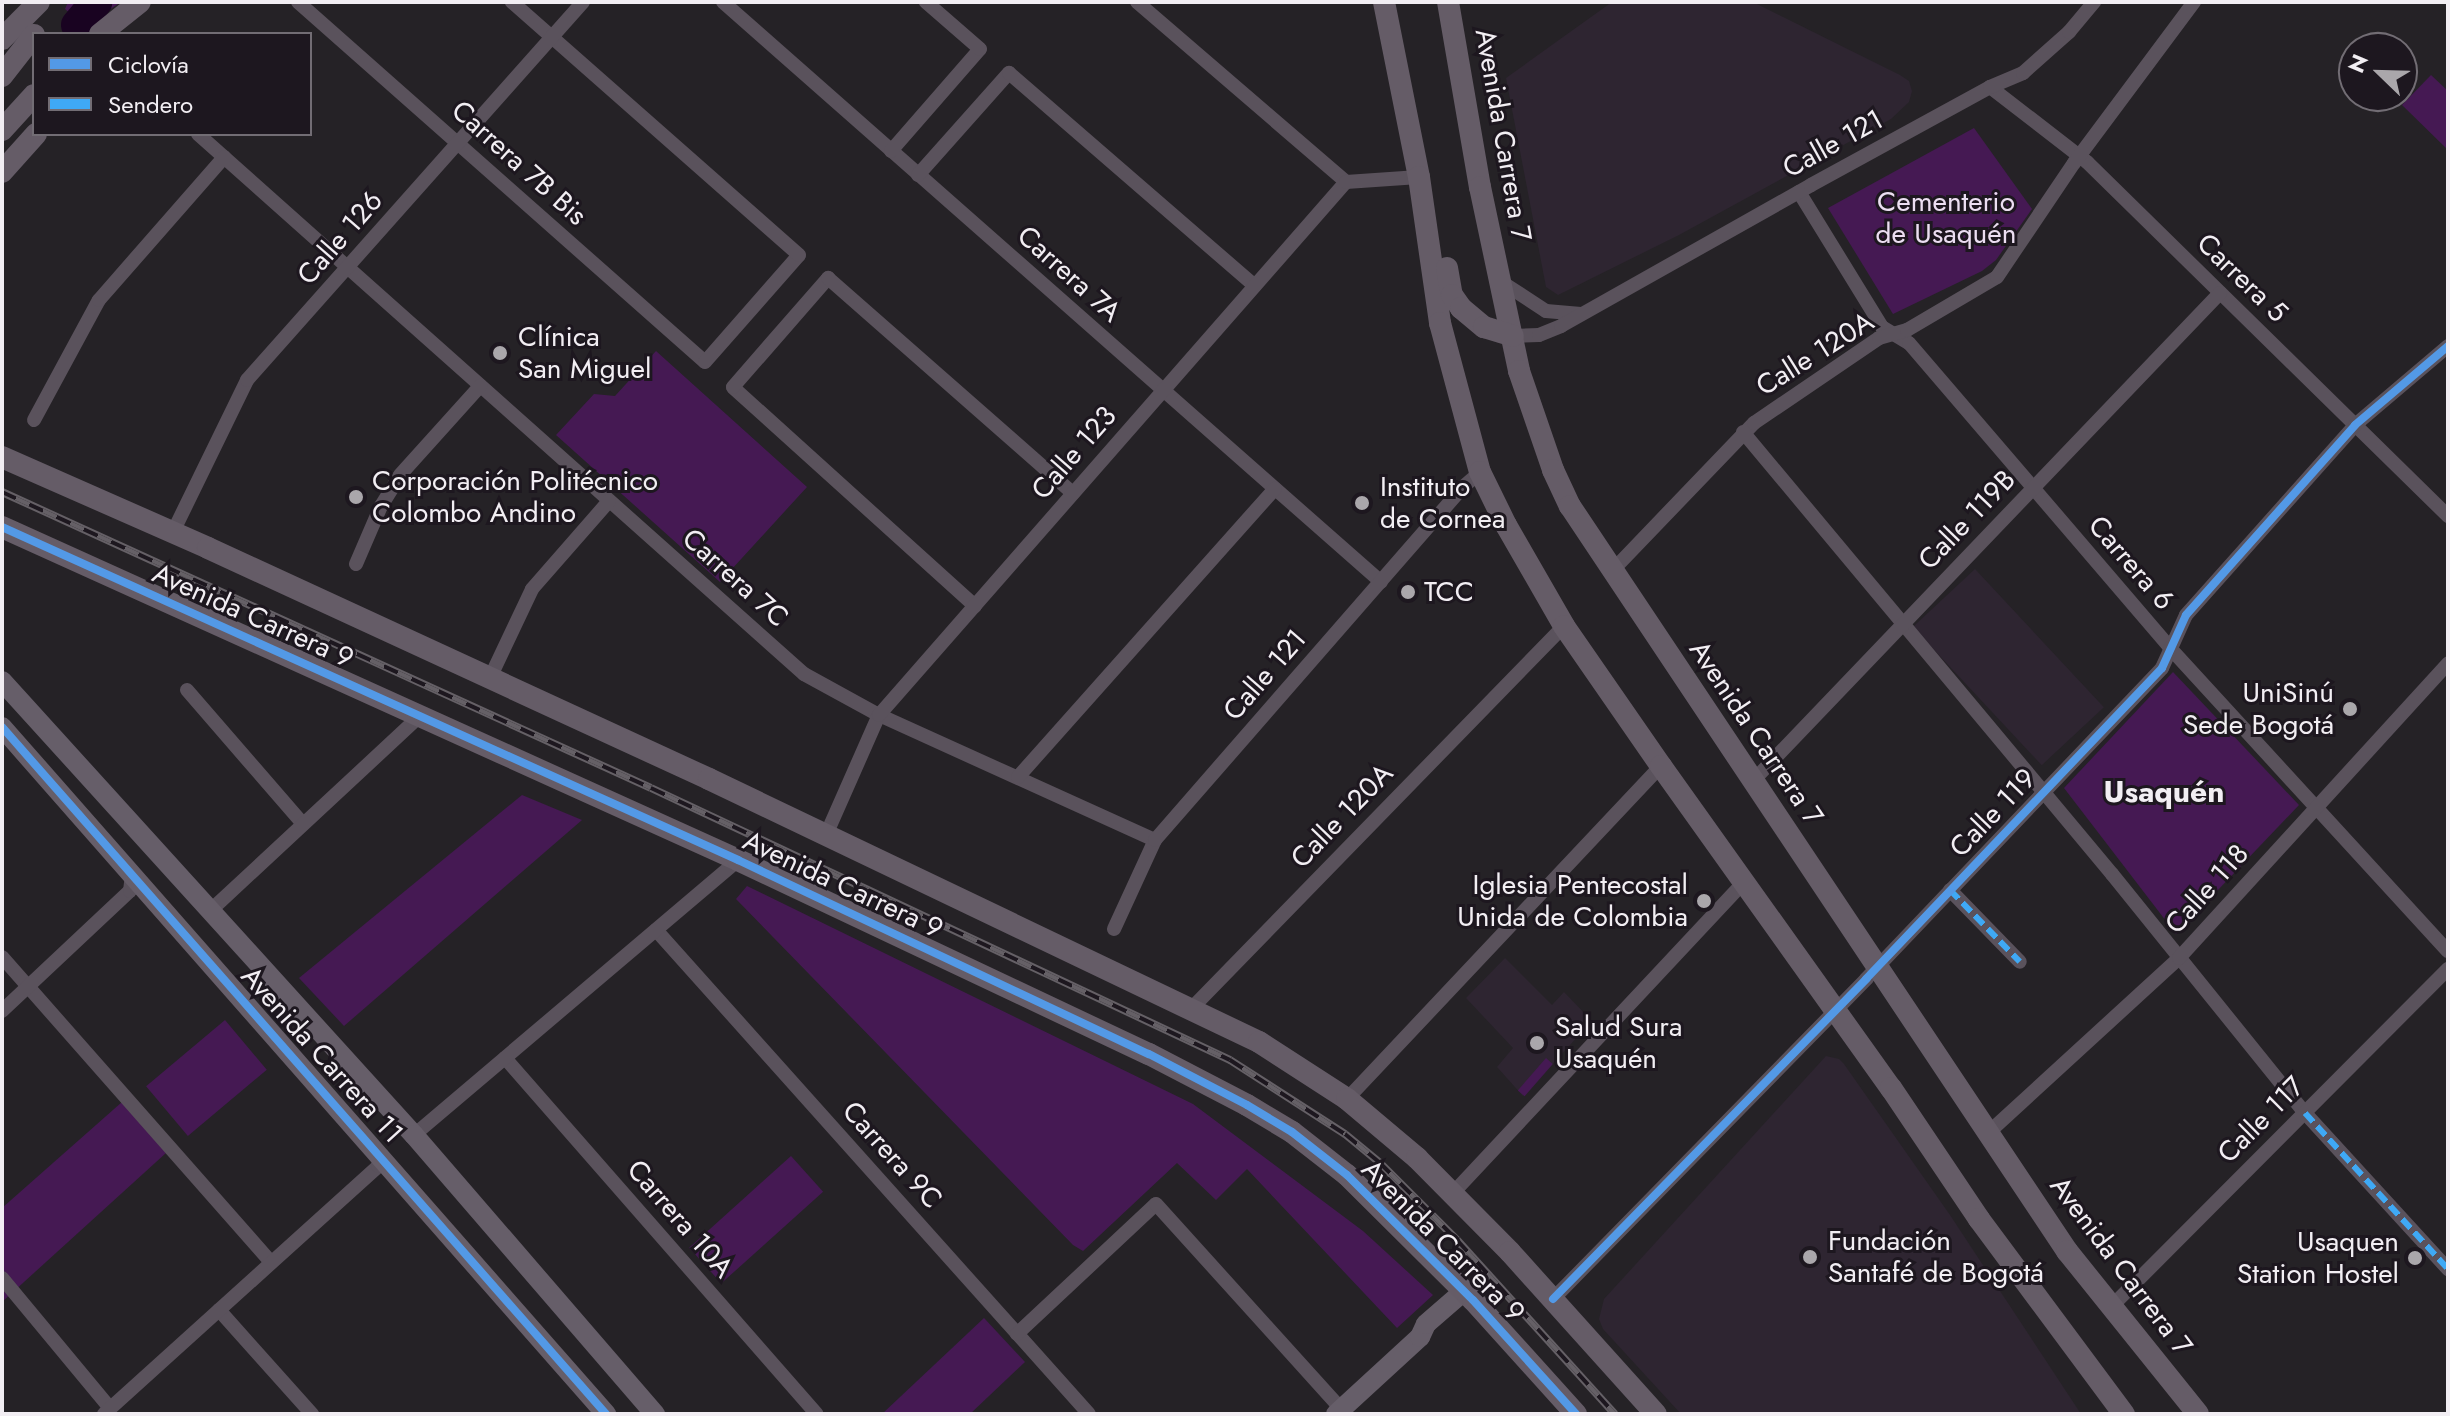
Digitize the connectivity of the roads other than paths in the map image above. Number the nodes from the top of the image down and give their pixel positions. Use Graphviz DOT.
graph roads {
  1 [pos="39,2"];
  2 [pos="53,2"];
  3 [pos="143,2"];
  4 [pos="298,2"];
  5 [pos="512,2"];
  6 [pos="583,2"];
  7 [pos="723,2"];
  8 [pos="926,2"];
  9 [pos="1137,2"];
  10 [pos="1384,2"];
  11 [pos="1448,2"];
  12 [pos="2094,2"];
  13 [pos="2194,2"];
  14 [pos="35,32"];
  15 [pos="103,32"];
  16 [pos="124,32"];
  17 [pos="32,37"];
  18 [pos="551,38"];
  19 [pos="2,39"];
  20 [pos="2,76"];
  21 [pos="1990,87"];
  22 [pos="32,97"];
  23 [pos="1409,124"];
  24 [pos="2,130"];
  25 [pos="34,136"];
  26 [pos="200,136"];
  27 [pos="458,143"];
  28 [pos="891,151"];
  29 [pos="2080,156"];
  30 [pos="224,157"];
  31 [pos="2,172"];
  32 [pos="918,175"];
  33 [pos="1419,177"];
  34 [pos="1346,182"];
  35 [pos="1799,192"];
  36 [pos="349,269"];
  37 [pos="1500,281"];
  38 [pos="1255,286"];
  39 [pos="2220,293"];
  40 [pos="1582,314"];
  41 [pos="1895,334"];
  42 [pos="1513,336"];
  43 [pos="2448,346"];
  44 [pos="480,386"];
  45 [pos="1162,392"];
  46 [pos="34,420"];
  47 [pos="2355,425"];
  48 [pos="1743,432"];
  49 [pos="2,457"];
  50 [pos="1480,472"];
  51 [pos="1275,489"];
  52 [pos="2033,489"];
  53 [pos="1073,493"];
  54 [pos="609,501"];
  55 [pos="2448,516"];
  56 [pos="2,527"];
  57 [pos="173,532"];
  58 [pos="356,564"];
  59 [pos="1612,571"];
  60 [pos="1381,582"];
  61 [pos="975,606"];
  62 [pos="1903,624"];
  63 [pos="1564,626"];
  64 [pos="2170,648"];
  65 [pos="2448,663"];
  66 [pos="490,678"];
  67 [pos="2,681"];
  68 [pos="187,690"];
  69 [pos="421,715"];
  70 [pos="879,715"];
  71 [pos="2,727"];
  72 [pos="1661,766"];
  73 [pos="1018,777"];
  74 [pos="1752,782"];
  75 [pos="2043,793"];
  76 [pos="2316,807"];
  77 [pos="303,824"];
  78 [pos="826,835"];
  79 [pos="1155,840"];
  80 [pos="738,860"];
  81 [pos="1744,882"];
  82 [pos="137,886"];
  83 [pos="1950,890"];
  84 [pos="210,911"];
  85 [pos="1114,929"];
  86 [pos="656,930"];
  87 [pos="2448,951"];
  88 [pos="2,957"];
  89 [pos="2179,958"];
  90 [pos="2020,962"];
  91 [pos="1878,966"];
  92 [pos="2448,969"];
  93 [pos="28,987"];
  94 [pos="1192,1008"];
  95 [pos="2,1011"];
  96 [pos="1835,1011"];
  97 [pos="505,1058"];
  98 [pos="1347,1099"];
  99 [pos="2305,1113"];
  100 [pos="1987,1134"];
  101 [pos="414,1135"];
  102 [pos="383,1162"];
  103 [pos="1453,1193"];
  104 [pos="271,1262"];
  105 [pos="2448,1269"];
  106 [pos="2,1278"];
  107 [pos="1469,1295"];
  108 [pos="1553,1299"];
  109 [pos="2110,1308"];
  110 [pos="219,1310"];
  111 [pos="1017,1334"];
  112 [pos="107,1411"];
  113 [pos="1341,1412"];
  114 [pos="312,1414"];
  115 [pos="606,1414"];
  116 [pos="655,1414"];
  117 [pos="817,1414"];
  118 [pos="1089,1414"];
  119 [pos="1576,1414"];
  120 [pos="1656,1414"];
  121 [pos="2124,1414"];
  122 [pos="2198,1414"];
  1 -- 19 [label="main road"];
  2 -- 14 [label="main road"];
  3 -- 15 [label="main road"];
  3 -- 16 [label="main road"];
  4 -- 27 [label="street, Carrera 7B Bis"];
  5 -- 18 [label="street"];
  6 -- 18 [label="street, Calle 126"];
  7 -- 28 [label="street, Carrera 7A"];
  8 -- 28 [label="street"];
  9 -- 34 [label="street"];
  10 -- 23 [label="main road"];
  11 -- 37 [label="main road, Avenida Carrera 7"];
  12 -- 21 [label="street, Calle 121"];
  13 -- 29 [label="street, Calle 120A"];
  17 -- 20 [label="main road"];
  18 -- 27 [label="street, Calle 126"];
  18 -- 27 [label="street, Carrera 7B Bis"];
  21 -- 29 [label="street, Carrera 5"];
  21 -- 35 [label="street, Calle 121"];
  22 -- 24 [label="main road"];
  23 -- 33 [label="main road"];
  23 -- 42 [label="main road"];
  25 -- 31 [label="main road"];
  26 -- 30 [label="street, Carrera 7C"];
  27 -- 36 [label="street, Calle 126"];
  28 -- 32 [label="street, Carrera 7A"];
  29 -- 39 [label="street, Carrera 5"];
  29 -- 41 [label="street, Calle 120A"];
  30 -- 36 [label="street, Carrera 7C"];
  30 -- 46 [label="street"];
  32 -- 38 [label="street"];
  32 -- 45 [label="street, Carrera 7A"];
  33 -- 34 [label="street"];
  33 -- 50 [label="main road"];
  34 -- 38 [label="street, Calle 123"];
  35 -- 40 [label="street, Calle 121"];
  35 -- 41 [label="street, Carrera 6"];
  36 -- 44 [label="street, Carrera 7C"];
  36 -- 57 [label="street, Calle 126"];
  37 -- 40 [label="street"];
  37 -- 42 [label="main road, Avenida Carrera 7"];
  38 -- 45 [label="street, Calle 123"];
  39 -- 47 [label="street, Carrera 5"];
  39 -- 52 [label="street, Calle 119B"];
  40 -- 42 [label="street, Calle 121"];
  41 -- 48 [label="street, Calle 120A"];
  41 -- 52 [label="street, Carrera 6"];
  42 -- 59 [label="main road, Avenida Carrera 7"];
  43 -- 47 [label="street, Calle 119"];
  44 -- 54 [label="street, Carrera 7C"];
  44 -- 58 [label="street"];
  45 -- 51 [label="street, Carrera 7A"];
  45 -- 53 [label="street, Calle 123"];
  47 -- 55 [label="street, Carrera 5"];
  47 -- 64 [label="street, Calle 119"];
  48 -- 59 [label="street, Calle 120A"];
  48 -- 62 [label="street"];
  49 -- 57 [label="main road, Avenida Carrera 9"];
  50 -- 60 [label="street, Calle 121"];
  50 -- 63 [label="main road"];
  51 -- 60 [label="street, Carrera 7A"];
  51 -- 73 [label="street"];
  52 -- 62 [label="street, Calle 119B"];
  52 -- 64 [label="street, Carrera 6"];
  53 -- 61 [label="street, Calle 123"];
  53 -- 61 [label="street"];
  54 -- 66 [label="street"];
  54 -- 70 [label="street, Carrera 7C"];
  56 -- 69 [label="main road, Avenida Carrera 9"];
  57 -- 66 [label="main road, Avenida Carrera 9"];
  59 -- 74 [label="main road, Avenida Carrera 7"];
  60 -- 79 [label="street, Calle 121"];
  61 -- 70 [label="street, Calle 123"];
  62 -- 74 [label="street, Calle 119B"];
  62 -- 75 [label="street"];
  63 -- 72 [label="main road"];
  63 -- 94 [label="street, Calle 120A"];
  64 -- 75 [label="street, Calle 119"];
  64 -- 76 [label="street, Carrera 6"];
  65 -- 76 [label="street, Calle 118"];
  66 -- 78 [label="main road, Avenida Carrera 9"];
  67 -- 84 [label="main road, Avenida Carrera 11"];
  68 -- 77 [label="street"];
  69 -- 77 [label="street"];
  69 -- 80 [label="main road, Avenida Carrera 9"];
  70 -- 73 [label="street, Carrera 7C"];
  70 -- 78 [label="street, Calle 123"];
  71 -- 82 [label="main road, Avenida Carrera 11"];
  72 -- 81 [label="main road"];
  72 -- 98 [label="street"];
  73 -- 79 [label="street, Carrera 7C"];
  74 -- 91 [label="main road, Avenida Carrera 7"];
  75 -- 83 [label="street, Calle 119"];
  75 -- 89 [label="street"];
  76 -- 87 [label="street, Carrera 6"];
  76 -- 89 [label="street, Calle 118"];
  77 -- 84 [label="street"];
  78 -- 94 [label="main road, Avenida Carrera 9"];
  79 -- 85 [label="street, Calle 121"];
  80 -- 86 [label="street"];
  80 -- 107 [label="main road, Avenida Carrera 9"];
  81 -- 96 [label="main road"];
  81 -- 103 [label="street"];
  82 -- 93 [label="street"];
  82 -- 102 [label="main road, Avenida Carrera 11"];
  83 -- 90 [label="street"];
  83 -- 91 [label="street, Calle 119"];
  84 -- 101 [label="main road, Avenida Carrera 11"];
  86 -- 97 [label="street"];
  86 -- 111 [label="street, Carrera 9C"];
  88 -- 93 [label="street"];
  89 -- 99 [label="street"];
  89 -- 100 [label="street, Calle 118"];
  91 -- 96 [label="street, Calle 119"];
  91 -- 100 [label="main road, Avenida Carrera 7"];
  92 -- 99 [label="street, Calle 117"];
  93 -- 95 [label="street"];
  93 -- 104 [label="street"];
  94 -- 98 [label="main road, Avenida Carrera 9"];
  96 -- 108 [label="street, Calle 119"];
  96 -- 121 [label="main road"];
  97 -- 101 [label="street"];
  97 -- 117 [label="street, Carrera 10A"];
  98 -- 103 [label="main road, Avenida Carrera 9"];
  99 -- 105 [label="street"];
  99 -- 109 [label="street, Calle 117"];
  100 -- 109 [label="main road, Avenida Carrera 7"];
  101 -- 116 [label="main road, Avenida Carrera 11"];
  102 -- 104 [label="street"];
  102 -- 115 [label="main road, Avenida Carrera 11"];
  103 -- 108 [label="main road, Avenida Carrera 9"];
  104 -- 110 [label="street"];
  106 -- 112 [label="street"];
  107 -- 113 [label="main road"];
  107 -- 119 [label="main road, Avenida Carrera 9"];
  108 -- 120 [label="main road, Avenida Carrera 9"];
  109 -- 122 [label="main road, Avenida Carrera 7"];
  110 -- 112 [label="street"];
  110 -- 114 [label="street"];
  111 -- 113 [label="street"];
  111 -- 118 [label="street, Carrera 9C"];
}
